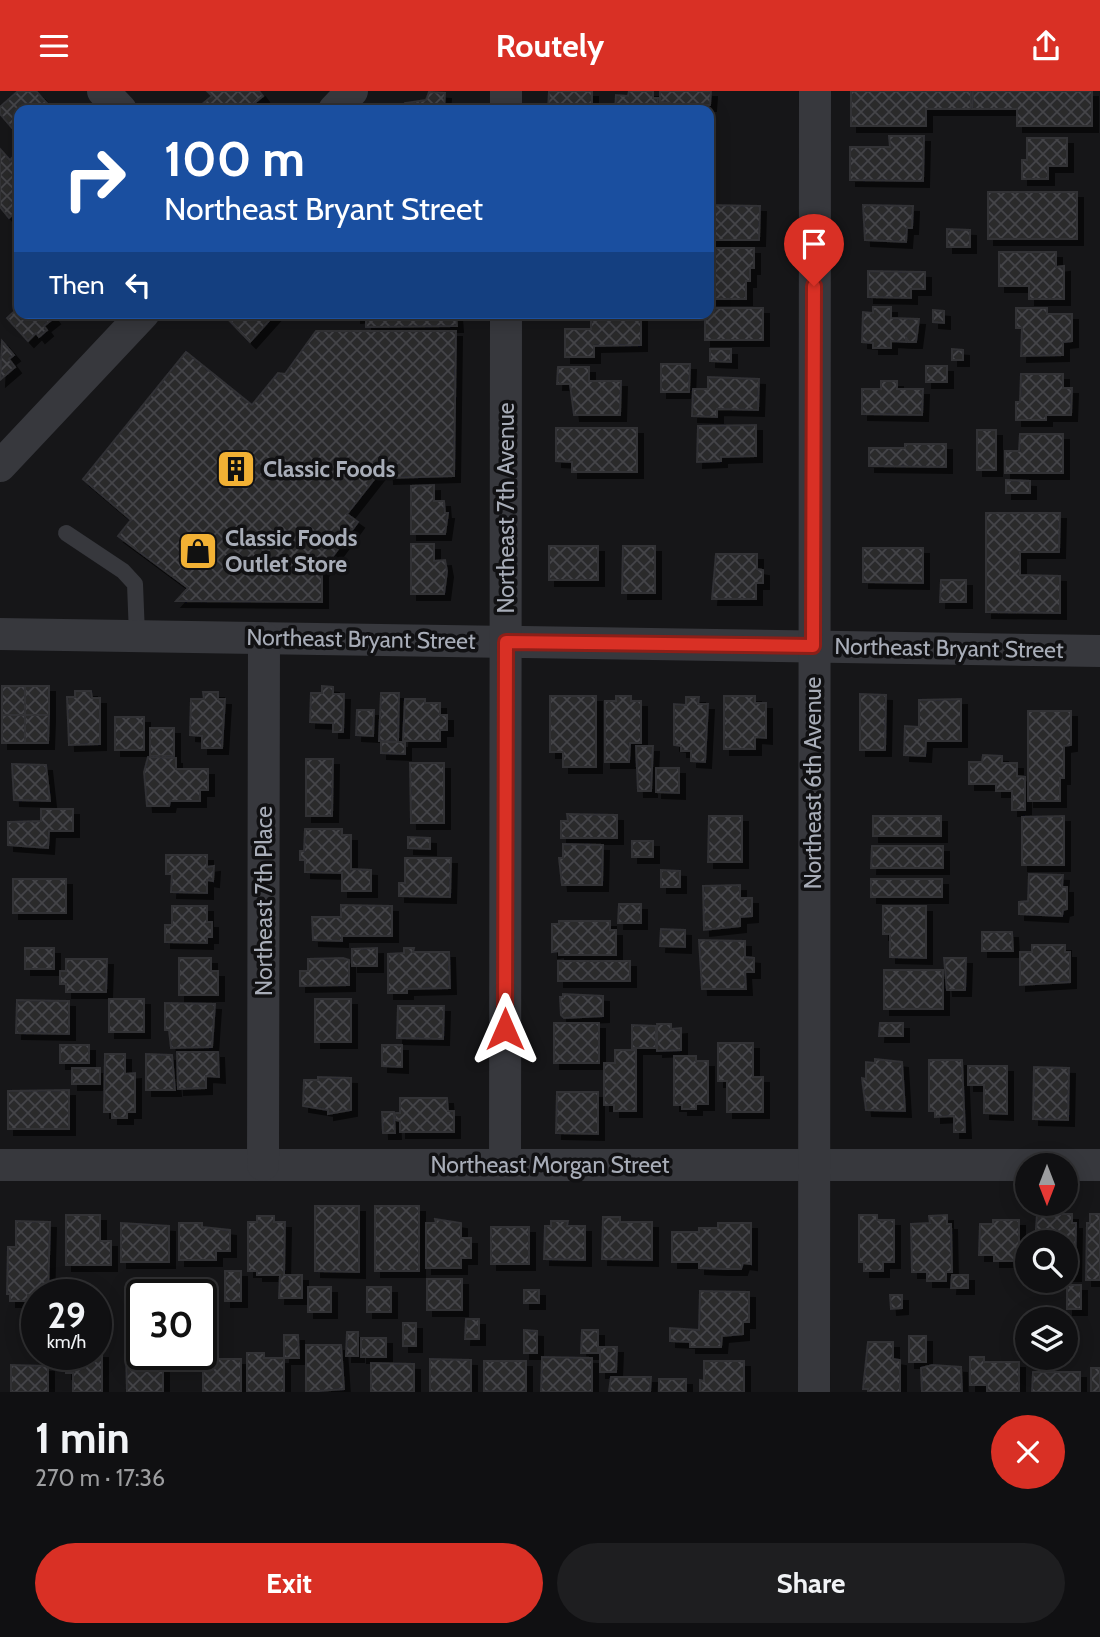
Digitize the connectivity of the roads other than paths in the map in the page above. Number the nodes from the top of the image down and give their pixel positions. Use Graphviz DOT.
graph roads {
  1 [pos="103,91"];
  2 [pos="352,91"];
  3 [pos="815,91"];
  4 [pos="116,105"];
  5 [pos="339,105"];
  6 [pos="138,319"];
  7 [pos="506,319"];
  8 [pos="0,466"];
  9 [pos="65,533"];
  10 [pos="0,634"];
  11 [pos="137,635"];
  12 [pos="264,638"];
  13 [pos="506,642"];
  14 [pos="813,646"];
  15 [pos="1100,651"];
  16 [pos="0,1165"];
  17 [pos="264,1165"];
  18 [pos="505,1165"];
  19 [pos="813,1165"];
  20 [pos="1100,1165"];
  21 [pos="814,1392"];
  1 -- 4 [label="street"];
  2 -- 5 [label="street"];
  3 -- 14 [label="street, Northeast 6th Avenue"];
  6 -- 8 [label="street"];
  7 -- 13 [label="street, Northeast 7th Avenue"];
  9 -- 11 [label="lane"];
  10 -- 11 [label="street, Northeast Bryant Street"];
  11 -- 12 [label="street, Northeast Bryant Street"];
  12 -- 13 [label="street, Northeast Bryant Street"];
  12 -- 17 [label="street, Northeast 7th Place"];
  13 -- 14 [label="street, Northeast Bryant Street"];
  13 -- 18 [label="street, Northeast 7th Avenue"];
  14 -- 15 [label="street, Northeast Bryant Street"];
  14 -- 19 [label="street, Northeast 6th Avenue"];
  16 -- 17 [label="street, Northeast Morgan Street"];
  17 -- 18 [label="street, Northeast Morgan Street"];
  18 -- 19 [label="street, Northeast Morgan Street"];
  19 -- 20 [label="street, Northeast Morgan Street"];
  19 -- 21 [label="street, Northeast 6th Avenue"];
}
